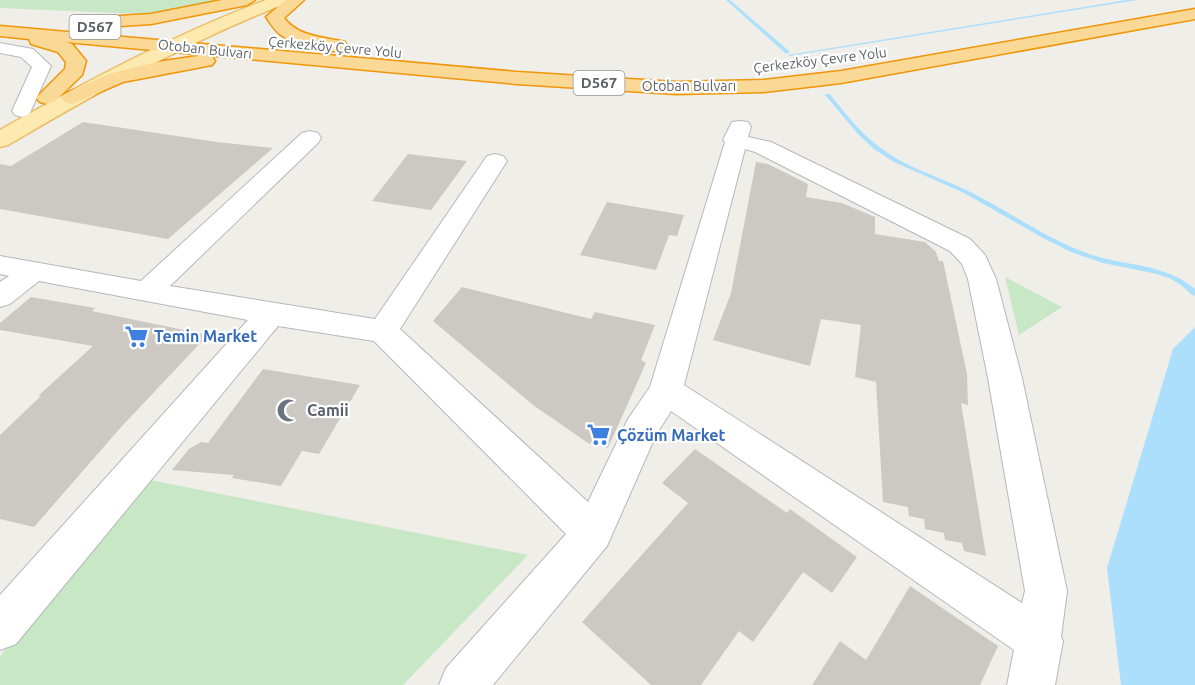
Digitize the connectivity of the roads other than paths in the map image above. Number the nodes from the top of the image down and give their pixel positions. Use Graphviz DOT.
graph roads {
  1 [pos="247,0"];
  2 [pos="268,0"];
  3 [pos="281,0"];
  4 [pos="296,0"];
  5 [pos="1195,1"];
  6 [pos="1195,14"];
  7 [pos="0,18"];
  8 [pos="69,20"];
  9 [pos="92,21"];
  10 [pos="0,32"];
  11 [pos="178,38"];
  12 [pos="150,43"];
  13 [pos="0,48"];
  14 [pos="340,55"];
  15 [pos="46,98"];
  16 [pos="72,98"];
  17 [pos="22,111"];
  18 [pos="0,123"];
  19 [pos="309,138"];
  20 [pos="0,140"];
  21 [pos="495,161"];
  22 [pos="0,265"];
  23 [pos="33,272"];
  24 [pos="146,292"];
  25 [pos="0,297"];
  26 [pos="271,314"];
  27 [pos="384,331"];
  28 [pos="666,390"];
  29 [pos="593,533"];
  30 [pos="0,628"];
  31 [pos="1040,641"];
  32 [pos="463,685"];
  33 [pos="1031,685"];
  1 -- 9 [label="highway"];
  2 -- 11 [label="main road"];
  3 -- 11 [label="main road"];
  4 -- 14 [label="highway"];
  5 -- 14 [label="highway, Çerkezköy Çevre Yolu / D567"];
  6 -- 14 [label="highway, Otoban Bulvarı / D567"];
  7 -- 8 [label="highway"];
  7 -- 11 [label="highway, Otoban Bulvarı / D567"];
  10 -- 12 [label="highway, Otoban Bulvarı / D567"];
  10 -- 15 [label="highway"];
  11 -- 12 [label="main road"];
  11 -- 14 [label="highway, Otoban Bulvarı / D567"];
  11 -- 16 [label="main road"];
  12 -- 15 [label="main road"];
  13 -- 17 [label="street"];
  14 -- 16 [label="highway"];
  15 -- 17 [label="main road"];
  16 -- 20 [label="main road"];
  17 -- 18 [label="main road"];
  19 -- 24 [label="street"];
  21 -- 27 [label="street"];
  22 -- 23 [label="street"];
  23 -- 24 [label="street"];
  23 -- 25 [label="street"];
  24 -- 26 [label="street"];
  26 -- 27 [label="street"];
  26 -- 30 [label="street"];
  27 -- 29 [label="street"];
  28 -- 29 [label="street"];
  28 -- 31 [label="street"];
  28 -- 31 [label="street"];
  29 -- 32 [label="street"];
  31 -- 33 [label="street"];
}
